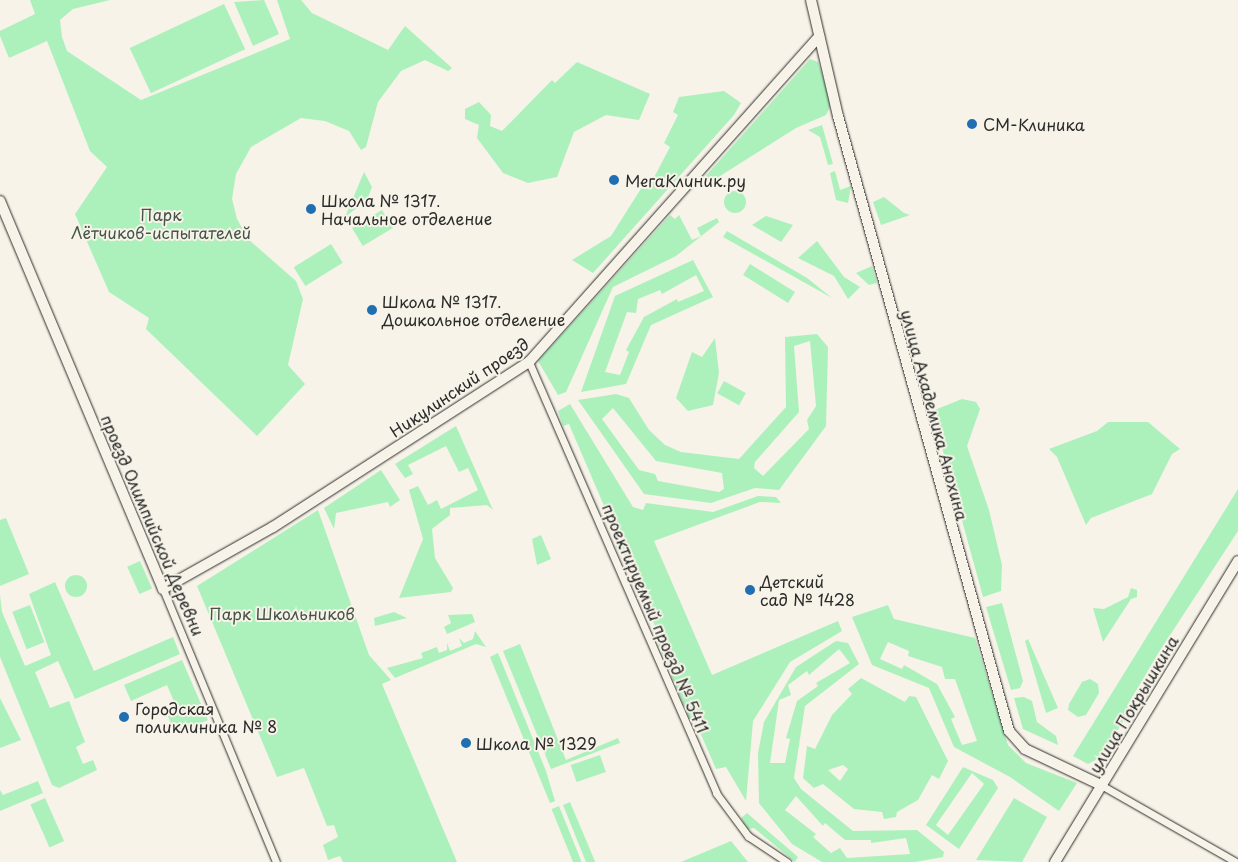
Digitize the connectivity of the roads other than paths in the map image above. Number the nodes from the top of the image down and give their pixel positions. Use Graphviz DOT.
graph roads {
  1 [pos="811,0"];
  2 [pos="818,37"];
  3 [pos="0,201"];
  4 [pos="530,362"];
  5 [pos="1238,561"];
  6 [pos="164,589"];
  7 [pos="1101,785"];
  8 [pos="276,862"];
  9 [pos="787,862"];
  10 [pos="1055,862"];
  11 [pos="1236,862"];
  1 -- 2 [label="street, улица Академика Анохина"];
  2 -- 4 [label="street, Никулинский проезд"];
  2 -- 7 [label="street, улица Академика Анохина"];
  3 -- 6 [label="street, проезд Олимпийской Деревни"];
  4 -- 6 [label="street, Никулинский проезд"];
  4 -- 9 [label="street, проектируемый проезд № 5411"];
  5 -- 7 [label="street, улица Покрышкина"];
  6 -- 8 [label="street, проезд Олимпийской Деревни"];
  7 -- 10 [label="street, улица Покрышкина"];
  7 -- 11 [label="street"];
}
